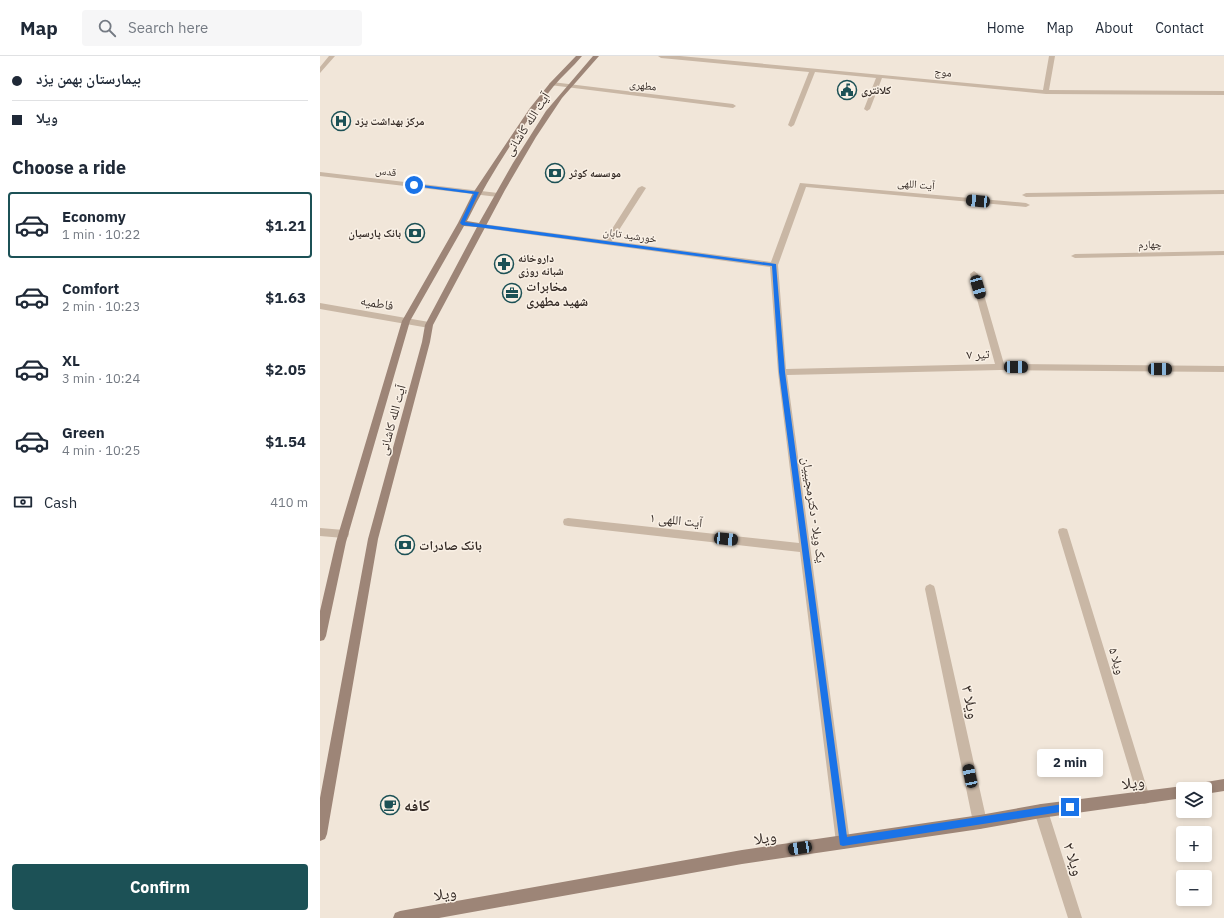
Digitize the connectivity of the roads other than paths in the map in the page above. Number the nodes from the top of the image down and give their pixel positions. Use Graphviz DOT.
graph roads {
  1 [pos="579,56"];
  2 [pos="596,56"];
  3 [pos="661,56"];
  4 [pos="1052,56"];
  5 [pos="320,57"];
  6 [pos="331,57"];
  7 [pos="813,69"];
  8 [pos="320,71"];
  9 [pos="880,76"];
  10 [pos="552,84"];
  11 [pos="568,86"];
  12 [pos="1046,92"];
  13 [pos="1224,93"];
  14 [pos="733,106"];
  15 [pos="867,110"];
  16 [pos="791,125"];
  17 [pos="320,174"];
  18 [pos="803,185"];
  19 [pos="642,188"];
  20 [pos="1224,192"];
  21 [pos="477,193"];
  22 [pos="498,195"];
  23 [pos="1026,195"];
  24 [pos="1026,205"];
  25 [pos="462,223"];
  26 [pos="483,226"];
  27 [pos="607,243"];
  28 [pos="1224,253"];
  29 [pos="1076,256"];
  30 [pos="774,265"];
  31 [pos="974,274"];
  32 [pos="320,306"];
  33 [pos="406,321"];
  34 [pos="429,325"];
  35 [pos="1000,367"];
  36 [pos="1224,369"];
  37 [pos="782,372"];
  38 [pos="568,522"];
  39 [pos="320,532"];
  40 [pos="1063,532"];
  41 [pos="344,534"];
  42 [pos="805,548"];
  43 [pos="930,589"];
  44 [pos="320,636"];
  45 [pos="1224,785"];
  46 [pos="1212,787"];
  47 [pos="1176,793"];
  48 [pos="1144,798"];
  49 [pos="1041,811"];
  50 [pos="980,822"];
  51 [pos="320,834"];
  52 [pos="843,842"];
  53 [pos="400,918"];
  54 [pos="1075,918"];
  1 -- 10 [label="main road, آیت الله کاشانی"];
  2 -- 11 [label="main road, آیت الله کاشانی"];
  3 -- 7 [label="street, موج"];
  4 -- 12 [label="street"];
  5 -- 6 [label="street"];
  6 -- 8 [label="street"];
  7 -- 9 [label="street, موج"];
  7 -- 16 [label="street"];
  9 -- 12 [label="street, موج"];
  9 -- 15 [label="street"];
  10 -- 11 [label="street, مطهری"];
  10 -- 21 [label="main road, آیت الله کاشانی"];
  11 -- 14 [label="street, مطهری"];
  11 -- 22 [label="main road, آیت الله کاشانی"];
  12 -- 13 [label="street, موج"];
  17 -- 21 [label="street, قدس"];
  18 -- 24 [label="street, آیت اللهی"];
  18 -- 30 [label="street, یک ویلا - دکترمجیبیان"];
  19 -- 27 [label="street"];
  20 -- 23 [label="street"];
  21 -- 22 [label="street, قدس"];
  21 -- 25 [label="main road, آیت الله کاشانی"];
  22 -- 26 [label="main road, آیت الله کاشانی"];
  25 -- 26 [label="main road"];
  25 -- 33 [label="main road, آیت الله کاشانی"];
  26 -- 27 [label="street, خورشید تابان"];
  26 -- 34 [label="main road, آیت الله کاشانی"];
  27 -- 30 [label="street, خورشید تابان"];
  28 -- 29 [label="street, چهارم"];
  30 -- 37 [label="street, یک ویلا - دکترمجیبیان"];
  31 -- 35 [label="street"];
  32 -- 33 [label="street, فاطمیه"];
  33 -- 34 [label="street, فاطمیه"];
  33 -- 41 [label="main road, آیت الله کاشانی"];
  34 -- 51 [label="main road, آیت الله کاشانی"];
  35 -- 36 [label="street, ۷ تیر"];
  35 -- 37 [label="street, ۷ تیر"];
  37 -- 42 [label="street, یک ویلا - دکترمجیبیان"];
  38 -- 42 [label="street, آیت اللهی ۱"];
  39 -- 41 [label="street"];
  40 -- 48 [label="street, ویلا ۵"];
  41 -- 44 [label="main road, آیت الله کاشانی"];
  42 -- 52 [label="street, یک ویلا - دکترمجیبیان"];
  43 -- 50 [label="street, ویلا ۳"];
  45 -- 46 [label="main road"];
  47 -- 48 [label="main road, ویلا"];
  48 -- 49 [label="main road, ویلا"];
  49 -- 50 [label="main road, ویلا"];
  49 -- 54 [label="street, ویلا ۲"];
  50 -- 52 [label="main road, ویلا"];
  52 -- 53 [label="main road, ویلا"];
}
